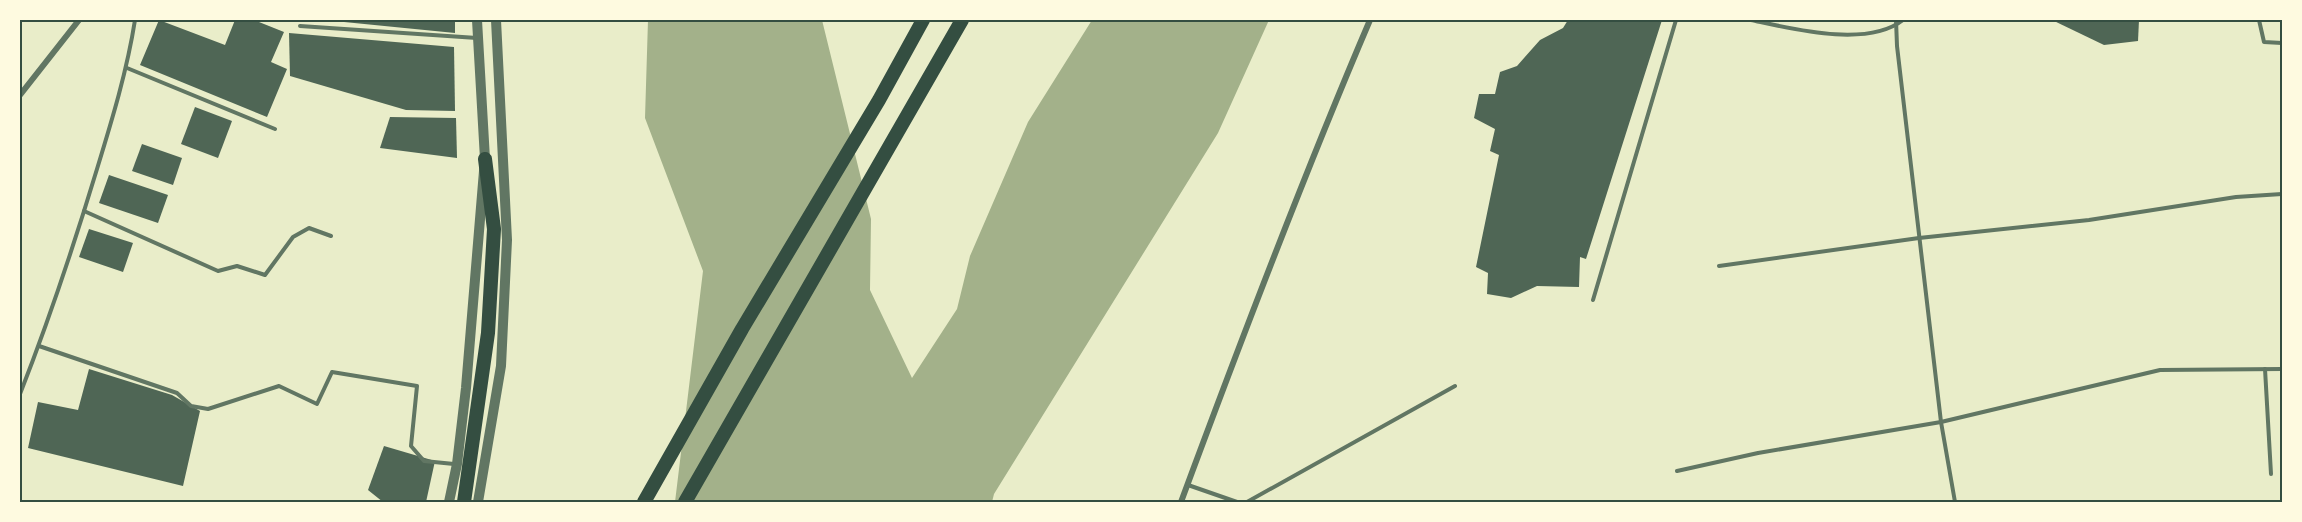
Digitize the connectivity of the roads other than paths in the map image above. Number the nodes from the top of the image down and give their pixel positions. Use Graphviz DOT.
graph roads {
  1 [pos="80,20"];
  2 [pos="135,20"];
  3 [pos="477,20"];
  4 [pos="496,20"];
  5 [pos="923,20"];
  6 [pos="962,20"];
  7 [pos="1370,20"];
  8 [pos="1676,20"];
  9 [pos="1751,20"];
  10 [pos="1903,20"];
  11 [pos="2259,20"];
  12 [pos="1896,22"];
  13 [pos="300,26"];
  14 [pos="478,38"];
  15 [pos="2283,43"];
  16 [pos="127,68"];
  17 [pos="20,95"];
  18 [pos="275,129"];
  19 [pos="485,159"];
  20 [pos="2283,194"];
  21 [pos="84,211"];
  22 [pos="331,236"];
  23 [pos="1919,238"];
  24 [pos="1719,266"];
  25 [pos="1593,300"];
  26 [pos="39,346"];
  27 [pos="2265,369"];
  28 [pos="2283,369"];
  29 [pos="1455,386"];
  30 [pos="20,394"];
  31 [pos="1941,422"];
  32 [pos="464,463"];
  33 [pos="1677,471"];
  34 [pos="2271,474"];
  35 [pos="1188,485"];
  36 [pos="448,502"];
  37 [pos="464,502"];
  38 [pos="478,502"];
  39 [pos="644,502"];
  40 [pos="685,502"];
  41 [pos="1181,502"];
  42 [pos="1238,502"];
  43 [pos="1247,502"];
  44 [pos="1955,502"];
  1 -- 17 [label="street"];
  2 -- 16 [label="lane"];
  3 -- 14 [label="street"];
  4 -- 38 [label="street"];
  5 -- 39 [label="highway"];
  6 -- 40 [label="highway"];
  7 -- 35 [label="street"];
  8 -- 25 [label="lane"];
  9 -- 12 [label="lane"];
  10 -- 12 [label="lane"];
  11 -- 15 [label="lane"];
  12 -- 23 [label="lane"];
  13 -- 14 [label="lane"];
  14 -- 19 [label="street"];
  16 -- 18 [label="lane"];
  16 -- 21 [label="lane"];
  19 -- 32 [label="highway"];
  20 -- 23 [label="lane"];
  21 -- 22 [label="lane"];
  21 -- 26 [label="lane"];
  23 -- 24 [label="lane"];
  23 -- 31 [label="lane"];
  26 -- 30 [label="lane"];
  26 -- 32 [label="lane"];
  27 -- 28 [label="lane"];
  27 -- 31 [label="lane"];
  27 -- 34 [label="lane"];
  29 -- 43 [label="lane"];
  31 -- 33 [label="lane"];
  31 -- 44 [label="lane"];
  32 -- 36 [label="street"];
  32 -- 37 [label="highway"];
  35 -- 41 [label="street"];
  35 -- 42 [label="lane"];
}
